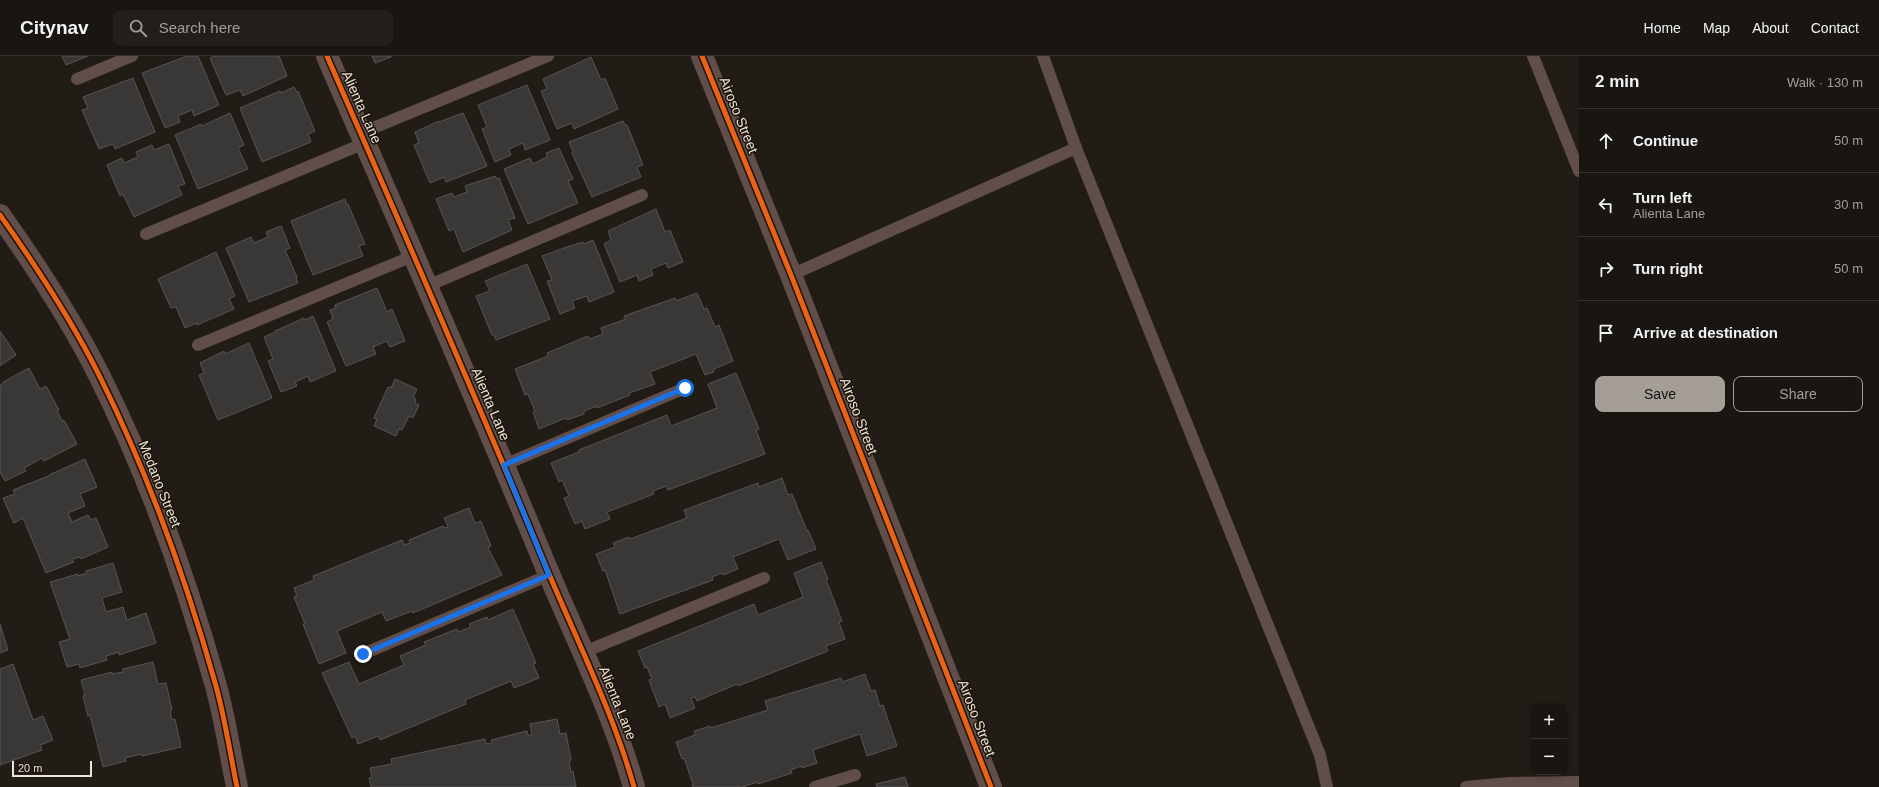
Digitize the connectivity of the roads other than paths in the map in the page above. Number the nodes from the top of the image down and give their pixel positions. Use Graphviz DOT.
graph roads {
  1 [pos="132,56"];
  2 [pos="327,56"];
  3 [pos="548,56"];
  4 [pos="702,56"];
  5 [pos="1043,56"];
  6 [pos="1533,56"];
  7 [pos="77,79"];
  8 [pos="363,138"];
  9 [pos="1076,148"];
  10 [pos="1579,171"];
  11 [pos="642,195"];
  12 [pos="0,215"];
  13 [pos="146,234"];
  14 [pos="413,256"];
  15 [pos="791,275"];
  16 [pos="427,286"];
  17 [pos="198,345"];
  18 [pos="685,388"];
  19 [pos="504,465"];
  20 [pos="549,575"];
  21 [pos="764,578"];
  22 [pos="584,652"];
  23 [pos="363,654"];
  24 [pos="855,775"];
  25 [pos="1579,782"];
  26 [pos="237,787"];
  27 [pos="634,787"];
  28 [pos="815,787"];
  29 [pos="991,787"];
  30 [pos="1327,787"];
  31 [pos="1466,787"];
  1 -- 7 [label="lane"];
  2 -- 8 [label="street, Alienta Lane"];
  3 -- 8 [label="lane"];
  4 -- 15 [label="street, Airoso Street"];
  5 -- 9 [label="lane"];
  6 -- 10 [label="lane"];
  8 -- 13 [label="lane"];
  8 -- 14 [label="street, Alienta Lane"];
  9 -- 15 [label="lane"];
  9 -- 30 [label="lane"];
  11 -- 16 [label="lane"];
  12 -- 26 [label="street, Medano Street"];
  14 -- 16 [label="street, Alienta Lane"];
  14 -- 17 [label="lane"];
  15 -- 29 [label="street, Airoso Street"];
  16 -- 19 [label="street, Alienta Lane"];
  18 -- 19 [label="lane"];
  19 -- 20 [label="street, Alienta Lane"];
  20 -- 22 [label="street, Alienta Lane"];
  20 -- 23 [label="lane"];
  21 -- 22 [label="lane"];
  22 -- 27 [label="street, Alienta Lane"];
  24 -- 28 [label="lane"];
  25 -- 31 [label="lane"];
}
